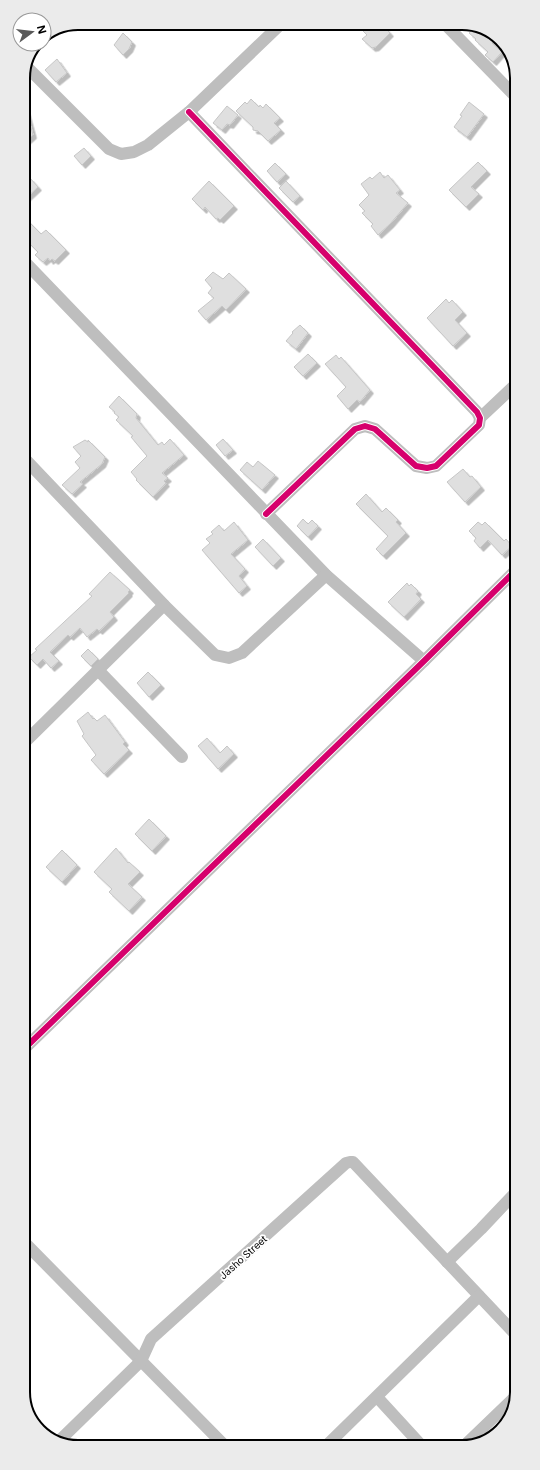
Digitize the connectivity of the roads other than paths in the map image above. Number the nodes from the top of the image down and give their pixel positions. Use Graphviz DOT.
graph roads {
  1 [pos="275,30"];
  2 [pos="451,30"];
  3 [pos="31,71"];
  4 [pos="510,91"];
  5 [pos="189,112"];
  6 [pos="30,271"];
  7 [pos="510,390"];
  8 [pos="480,418"];
  9 [pos="30,464"];
  10 [pos="266,514"];
  11 [pos="326,575"];
  12 [pos="510,576"];
  13 [pos="164,605"];
  14 [pos="424,661"];
  15 [pos="98,670"];
  16 [pos="30,737"];
  17 [pos="182,758"];
  18 [pos="30,1043"];
  19 [pos="510,1198"];
  20 [pos="30,1248"];
  21 [pos="448,1262"];
  22 [pos="479,1296"];
  23 [pos="510,1329"];
  24 [pos="141,1361"];
  25 [pos="376,1397"];
  26 [pos="508,1405"];
  27 [pos="63,1437"];
  28 [pos="472,1439"];
  29 [pos="219,1440"];
  30 [pos="332,1440"];
  31 [pos="416,1440"];
  1 -- 5 [label="street"];
  2 -- 4 [label="street"];
  3 -- 5 [label="street"];
  5 -- 8 [label="street"];
  6 -- 10 [label="street"];
  7 -- 8 [label="street"];
  8 -- 10 [label="street"];
  9 -- 13 [label="street"];
  10 -- 11 [label="street"];
  11 -- 13 [label="street"];
  11 -- 14 [label="street"];
  12 -- 14 [label="street"];
  13 -- 15 [label="street"];
  14 -- 18 [label="street"];
  15 -- 16 [label="street"];
  15 -- 17 [label="street"];
  19 -- 21 [label="street"];
  20 -- 24 [label="street"];
  21 -- 22 [label="street"];
  21 -- 24 [label="street, Jasho Street"];
  22 -- 23 [label="street"];
  22 -- 25 [label="street"];
  24 -- 27 [label="street"];
  24 -- 29 [label="street"];
  25 -- 30 [label="street"];
  25 -- 31 [label="street"];
  26 -- 28 [label="street"];
}
